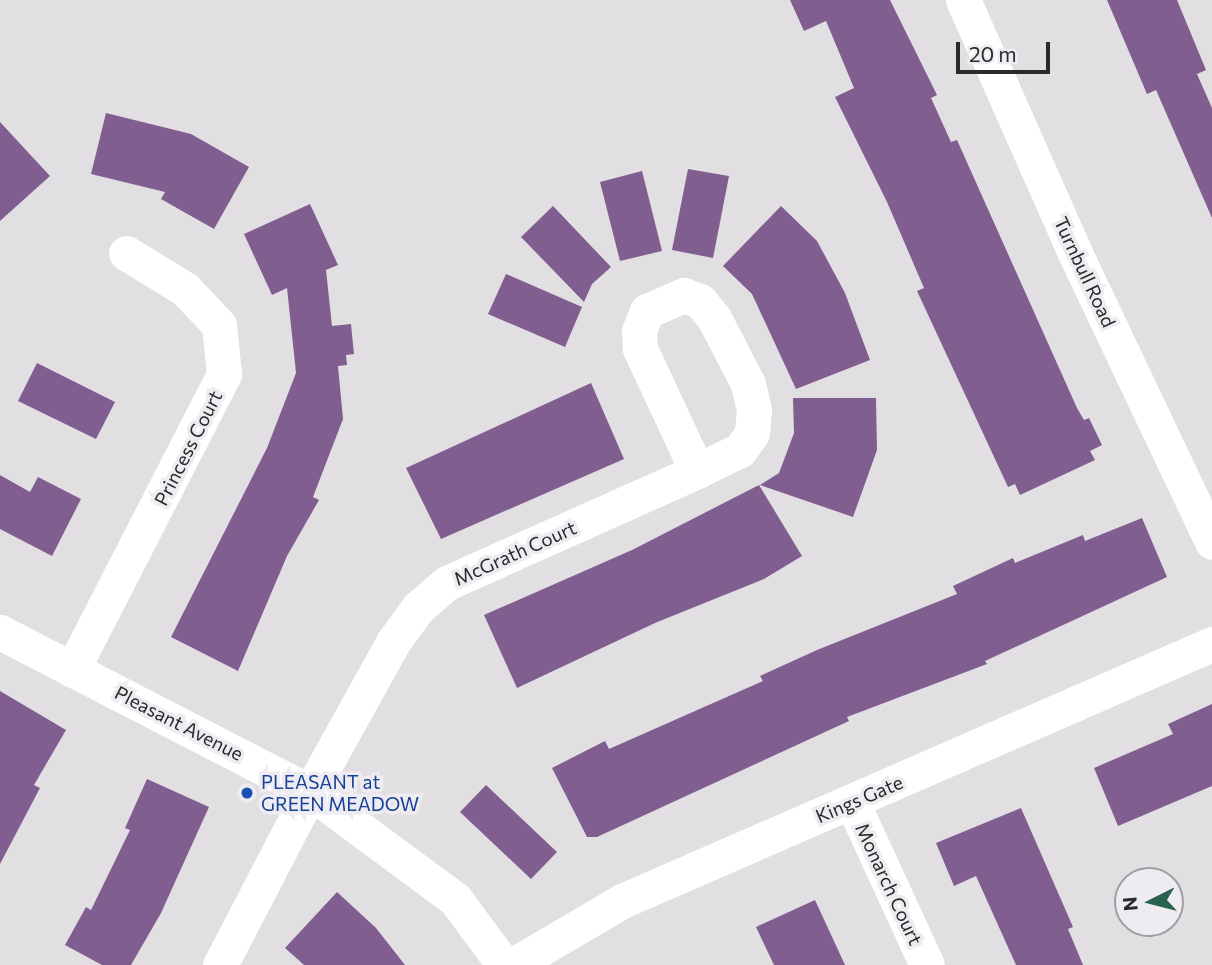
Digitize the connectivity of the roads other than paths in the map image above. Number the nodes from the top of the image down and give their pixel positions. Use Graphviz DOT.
graph roads {
  1 [pos="963,0"];
  2 [pos="126,253"];
  3 [pos="697,471"];
  4 [pos="1212,542"];
  5 [pos="0,632"];
  6 [pos="1212,644"];
  7 [pos="72,670"];
  8 [pos="310,792"];
  9 [pos="852,802"];
  10 [pos="220,965"];
  11 [pos="504,965"];
  12 [pos="513,965"];
  13 [pos="927,965"];
  1 -- 4 [label="street, Turnbull Road"];
  2 -- 7 [label="street, Princess Court"];
  3 -- 3 [label="street, McGrath Court"];
  3 -- 8 [label="street, McGrath Court"];
  5 -- 7 [label="street, Pleasant Avenue"];
  6 -- 9 [label="street, Kings Gate"];
  7 -- 8 [label="street, Pleasant Avenue"];
  8 -- 10 [label="street, McGrath Court"];
  8 -- 11 [label="street, Pleasant Avenue"];
  9 -- 12 [label="street, Kings Gate"];
  9 -- 13 [label="street, Monarch Court"];
}
